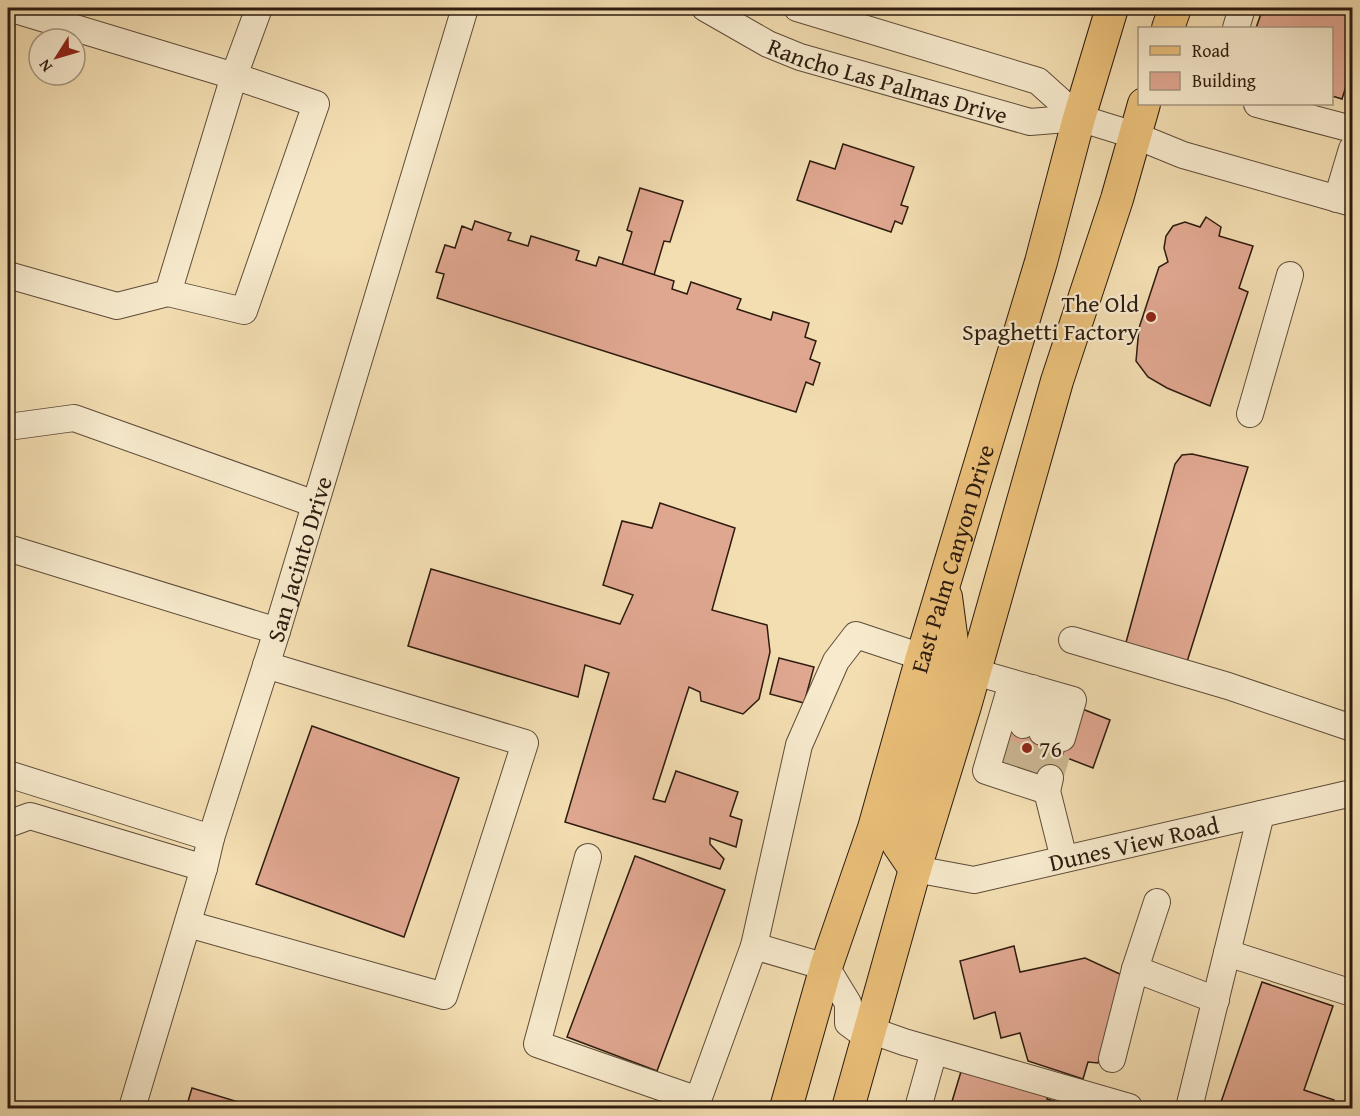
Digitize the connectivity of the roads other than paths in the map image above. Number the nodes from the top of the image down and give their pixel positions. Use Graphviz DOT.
graph roads {
  1 [pos="9,8"];
  2 [pos="259,8"];
  3 [pos="465,8"];
  4 [pos="705,8"];
  5 [pos="797,8"];
  6 [pos="1112,8"];
  7 [pos="1175,8"];
  8 [pos="1242,8"];
  9 [pos="1168,27"];
  10 [pos="1236,27"];
  11 [pos="234,76"];
  12 [pos="1144,105"];
  13 [pos="1261,105"];
  14 [pos="1079,118"];
  15 [pos="1353,129"];
  16 [pos="1134,135"];
  17 [pos="1353,149"];
  18 [pos="1345,201"];
  19 [pos="8,274"];
  20 [pos="1290,275"];
  21 [pos="168,293"];
  22 [pos="1250,414"];
  23 [pos="8,427"];
  24 [pos="315,504"];
  25 [pos="8,548"];
  26 [pos="944,584"];
  27 [pos="277,631"];
  28 [pos="1072,640"];
  29 [pos="922,657"];
  30 [pos="266,665"];
  31 [pos="975,672"];
  32 [pos="1032,688"];
  33 [pos="1353,728"];
  34 [pos="8,774"];
  35 [pos="1353,793"];
  36 [pos="1261,814"];
  37 [pos="8,824"];
  38 [pos="211,838"];
  39 [pos="588,857"];
  40 [pos="1064,859"];
  41 [pos="204,868"];
  42 [pos="915,869"];
  43 [pos="1157,902"];
  44 [pos="188,924"];
  45 [pos="754,946"];
  46 [pos="1227,953"];
  47 [pos="826,967"];
  48 [pos="1136,969"];
  49 [pos="1353,993"];
  50 [pos="1216,1000"];
  51 [pos="869,1033"];
  52 [pos="934,1051"];
  53 [pos="1112,1059"];
  54 [pos="132,1108"];
  55 [pos="786,1108"];
  56 [pos="848,1108"];
  57 [pos="918,1108"];
  58 [pos="1128,1108"];
  59 [pos="1189,1108"];
  1 -- 11 [label="street"];
  2 -- 11 [label="street"];
  3 -- 24 [label="street, San Jacinto Drive"];
  4 -- 14 [label="street, Rancho Las Palmas Drive"];
  5 -- 14 [label="street, Rancho Las Palmas Drive"];
  6 -- 14 [label="main road, East Palm Canyon Drive"];
  7 -- 9 [label="main road"];
  8 -- 10 [label="street"];
  11 -- 21 [label="street"];
  11 -- 21 [label="street"];
  12 -- 16 [label="main road, East Palm Canyon Drive"];
  13 -- 15 [label="street"];
  14 -- 16 [label="street, Rancho Las Palmas Drive"];
  14 -- 26 [label="main road, East Palm Canyon Drive"];
  16 -- 18 [label="street, Rancho Las Palmas Drive"];
  16 -- 31 [label="main road, East Palm Canyon Drive"];
  17 -- 18 [label="street"];
  19 -- 21 [label="street"];
  20 -- 22 [label="street"];
  23 -- 24 [label="street"];
  24 -- 27 [label="street, San Jacinto Drive"];
  25 -- 27 [label="street"];
  26 -- 29 [label="main road, East Palm Canyon Drive"];
  26 -- 42 [label="main road"];
  27 -- 30 [label="street, San Jacinto Drive"];
  28 -- 33 [label="street"];
  29 -- 45 [label="street"];
  29 -- 47 [label="main road, East Palm Canyon Drive"];
  30 -- 38 [label="street, San Jacinto Drive"];
  30 -- 44 [label="street"];
  31 -- 32 [label="street"];
  31 -- 42 [label="main road, East Palm Canyon Drive"];
  32 -- 32 [label="street"];
  32 -- 40 [label="street"];
  34 -- 38 [label="street"];
  35 -- 36 [label="street, Dunes View Road"];
  36 -- 40 [label="street, Dunes View Road"];
  36 -- 46 [label="street"];
  37 -- 41 [label="street"];
  38 -- 41 [label="street, San Jacinto Drive"];
  39 -- 45 [label="street"];
  40 -- 42 [label="street, Dunes View Road"];
  41 -- 44 [label="street, San Jacinto Drive"];
  42 -- 51 [label="main road, East Palm Canyon Drive"];
  43 -- 48 [label="street"];
  44 -- 54 [label="street, San Jacinto Drive"];
  45 -- 47 [label="street"];
  46 -- 49 [label="street"];
  46 -- 50 [label="street"];
  47 -- 51 [label="street"];
  47 -- 55 [label="main road, East Palm Canyon Drive"];
  48 -- 50 [label="street"];
  48 -- 53 [label="street"];
  50 -- 59 [label="street"];
  51 -- 52 [label="street"];
  51 -- 56 [label="main road, East Palm Canyon Drive"];
  52 -- 57 [label="street"];
  52 -- 58 [label="street"];
}
